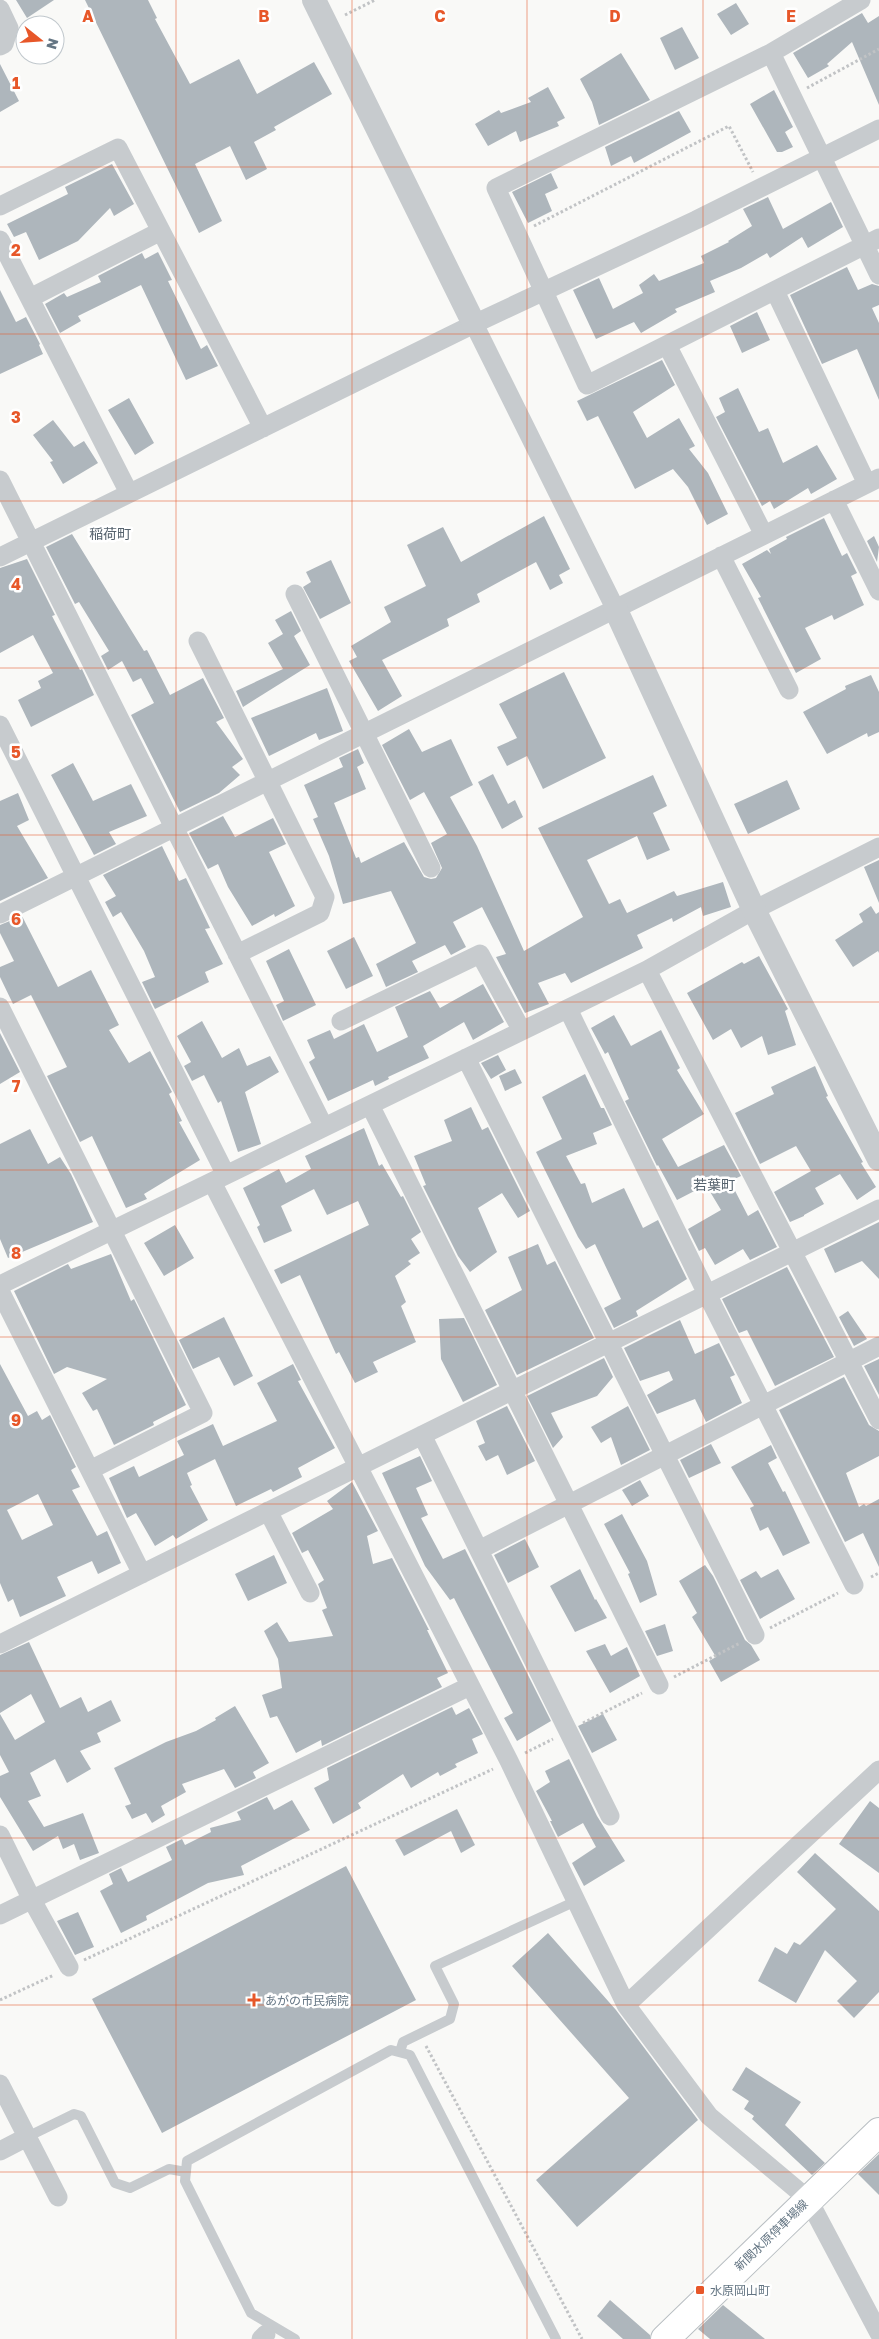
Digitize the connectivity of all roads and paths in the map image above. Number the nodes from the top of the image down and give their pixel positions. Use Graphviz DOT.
graph roads {
  1 [pos="314,0"];
  2 [pos="375,0"];
  3 [pos="861,0"];
  4 [pos="0,9"];
  5 [pos="327,24"];
  6 [pos="0,46"];
  7 [pos="879,50"];
  8 [pos="771,53"];
  9 [pos="792,95"];
  10 [pos="879,129"];
  11 [pos="821,158"];
  12 [pos="762,188"];
  13 [pos="0,206"];
  14 [pos="161,231"];
  15 [pos="518,234"];
  16 [pos="0,240"];
  17 [pos="871,242"];
  18 [pos="879,276"];
  19 [pos="544,291"];
  20 [pos="775,291"];
  21 [pos="30,298"];
  22 [pos="474,324"];
  23 [pos="667,346"];
  24 [pos="262,428"];
  25 [pos="0,480"];
  26 [pos="873,481"];
  27 [pos="129,493"];
  28 [pos="834,500"];
  29 [pos="764,535"];
  30 [pos="31,541"];
  31 [pos="0,556"];
  32 [pos="721,556"];
  33 [pos="879,592"];
  34 [pos="295,594"];
  35 [pos="615,608"];
  36 [pos="198,641"];
  37 [pos="788,690"];
  38 [pos="0,725"];
  39 [pos="364,733"];
  40 [pos="268,781"];
  41 [pos="174,827"];
  42 [pos="879,847"];
  43 [pos="431,868"];
  44 [pos="76,876"];
  45 [pos="754,910"];
  46 [pos="0,914"];
  47 [pos="237,954"];
  48 [pos="647,970"];
  49 [pos="0,1007"];
  50 [pos="568,1008"];
  51 [pos="341,1022"];
  52 [pos="522,1031"];
  53 [pos="466,1058"];
  54 [pos="370,1105"];
  55 [pos="324,1127"];
  56 [pos="877,1148"];
  57 [pos="219,1179"];
  58 [pos="879,1208"];
  59 [pos="112,1231"];
  60 [pos="791,1252"];
  61 [pos="0,1285"];
  62 [pos="0,1291"];
  63 [pos="707,1294"];
  64 [pos="608,1343"];
  65 [pos="879,1346"];
  66 [pos="848,1362"];
  67 [pos="512,1390"];
  68 [pos="763,1405"];
  69 [pos="879,1420"];
  70 [pos="422,1435"];
  71 [pos="665,1455"];
  72 [pos="358,1466"];
  73 [pos="90,1470"];
  74 [pos="569,1504"];
  75 [pos="268,1511"];
  76 [pos="479,1550"];
  77 [pos="879,1573"];
  78 [pos="142,1574"];
  79 [pos="854,1586"];
  80 [pos="310,1593"];
  81 [pos="754,1636"];
  82 [pos="0,1644"];
  83 [pos="659,1685"];
  84 [pos="470,1686"];
  85 [pos="568,1731"];
  86 [pos="509,1761"];
  87 [pos="879,1770"];
  88 [pos="610,1816"];
  89 [pos="0,1835"];
  90 [pos="32,1900"];
  91 [pos="576,1901"];
  92 [pos="0,1916"];
  93 [pos="69,1967"];
  94 [pos="0,2000"];
  95 [pos="626,2005"];
  96 [pos="419,2034"];
  97 [pos="400,2052"];
  98 [pos="0,2084"];
  99 [pos="879,2132"];
  100 [pos="27,2137"];
  101 [pos="0,2151"];
  102 [pos="186,2172"];
  103 [pos="58,2197"];
  104 [pos="808,2199"];
  105 [pos="879,2333"];
  106 [pos="295,2339"];
  107 [pos="556,2339"];
  108 [pos="582,2339"];
  109 [pos="665,2339"];
  1 -- 5 [label="street"];
  2 -- 5 [label="path"];
  3 -- 8 [label="street"];
  4 -- 6 [label="street"];
  5 -- 22 [label="street"];
  7 -- 9 [label="path"];
  8 -- 9 [label="street"];
  8 -- 15 [label="street"];
  9 -- 11 [label="street"];
  10 -- 11 [label="street"];
  11 -- 12 [label="street"];
  11 -- 17 [label="street"];
  12 -- 15 [label="path"];
  12 -- 19 [label="street"];
  13 -- 14 [label="street"];
  14 -- 21 [label="street"];
  14 -- 24 [label="street"];
  15 -- 19 [label="street"];
  16 -- 21 [label="street"];
  17 -- 18 [label="street"];
  17 -- 20 [label="street"];
  19 -- 22 [label="street"];
  19 -- 23 [label="street"];
  20 -- 23 [label="street"];
  20 -- 26 [label="street"];
  21 -- 27 [label="street"];
  22 -- 24 [label="street"];
  22 -- 35 [label="street"];
  23 -- 29 [label="street"];
  24 -- 27 [label="street"];
  25 -- 30 [label="street"];
  26 -- 28 [label="street"];
  27 -- 30 [label="street"];
  28 -- 29 [label="street"];
  28 -- 33 [label="street"];
  29 -- 32 [label="street"];
  30 -- 31 [label="street"];
  30 -- 41 [label="street"];
  32 -- 35 [label="street"];
  32 -- 37 [label="street"];
  34 -- 39 [label="street"];
  35 -- 39 [label="street"];
  35 -- 45 [label="street"];
  36 -- 40 [label="street"];
  38 -- 44 [label="street"];
  39 -- 40 [label="street"];
  39 -- 43 [label="street"];
  40 -- 41 [label="street"];
  40 -- 47 [label="street"];
  41 -- 44 [label="street"];
  41 -- 47 [label="street"];
  42 -- 45 [label="street"];
  44 -- 46 [label="street"];
  44 -- 57 [label="street"];
  45 -- 48 [label="street"];
  45 -- 56 [label="street"];
  47 -- 55 [label="street"];
  48 -- 50 [label="street"];
  48 -- 60 [label="street"];
  49 -- 59 [label="street"];
  50 -- 52 [label="street"];
  50 -- 63 [label="street"];
  51 -- 52 [label="street"];
  52 -- 53 [label="street"];
  53 -- 54 [label="street"];
  53 -- 64 [label="street"];
  54 -- 55 [label="street"];
  54 -- 67 [label="street"];
  55 -- 57 [label="street"];
  57 -- 59 [label="street"];
  57 -- 72 [label="street"];
  58 -- 60 [label="street"];
  59 -- 61 [label="street"];
  59 -- 73 [label="street"];
  60 -- 63 [label="street"];
  60 -- 66 [label="street"];
  62 -- 73 [label="street"];
  63 -- 64 [label="street"];
  63 -- 68 [label="street"];
  64 -- 67 [label="street"];
  64 -- 71 [label="street"];
  65 -- 66 [label="street"];
  66 -- 68 [label="street"];
  66 -- 69 [label="street"];
  67 -- 70 [label="street"];
  67 -- 74 [label="street"];
  68 -- 71 [label="street"];
  68 -- 79 [label="street"];
  70 -- 72 [label="street"];
  70 -- 76 [label="street"];
  71 -- 74 [label="street"];
  71 -- 81 [label="street"];
  72 -- 75 [label="street"];
  72 -- 84 [label="street"];
  73 -- 78 [label="street"];
  74 -- 76 [label="street"];
  74 -- 83 [label="street"];
  75 -- 78 [label="street"];
  75 -- 80 [label="street"];
  76 -- 85 [label="street"];
  77 -- 79 [label="path"];
  78 -- 82 [label="street"];
  79 -- 81 [label="path"];
  81 -- 83 [label="path"];
  83 -- 85 [label="path"];
  84 -- 86 [label="street"];
  84 -- 90 [label="street"];
  85 -- 86 [label="path"];
  85 -- 88 [label="street"];
  86 -- 91 [label="street"];
  86 -- 93 [label="path"];
  87 -- 95 [label="street"];
  89 -- 90 [label="street"];
  90 -- 92 [label="street"];
  90 -- 93 [label="street"];
  91 -- 95 [label="street"];
  91 -- 96 [label="lane"];
  93 -- 94 [label="path"];
  95 -- 104 [label="street"];
  96 -- 97 [label="lane"];
  96 -- 108 [label="path"];
  97 -- 102 [label="lane"];
  97 -- 107 [label="lane"];
  98 -- 100 [label="street"];
  99 -- 104 [label="main road, 新関水原停車場線"];
  100 -- 101 [label="street"];
  100 -- 102 [label="lane"];
  100 -- 103 [label="street"];
  102 -- 106 [label="lane"];
  104 -- 105 [label="street"];
  104 -- 109 [label="main road, 新関水原停車場線"];
}
